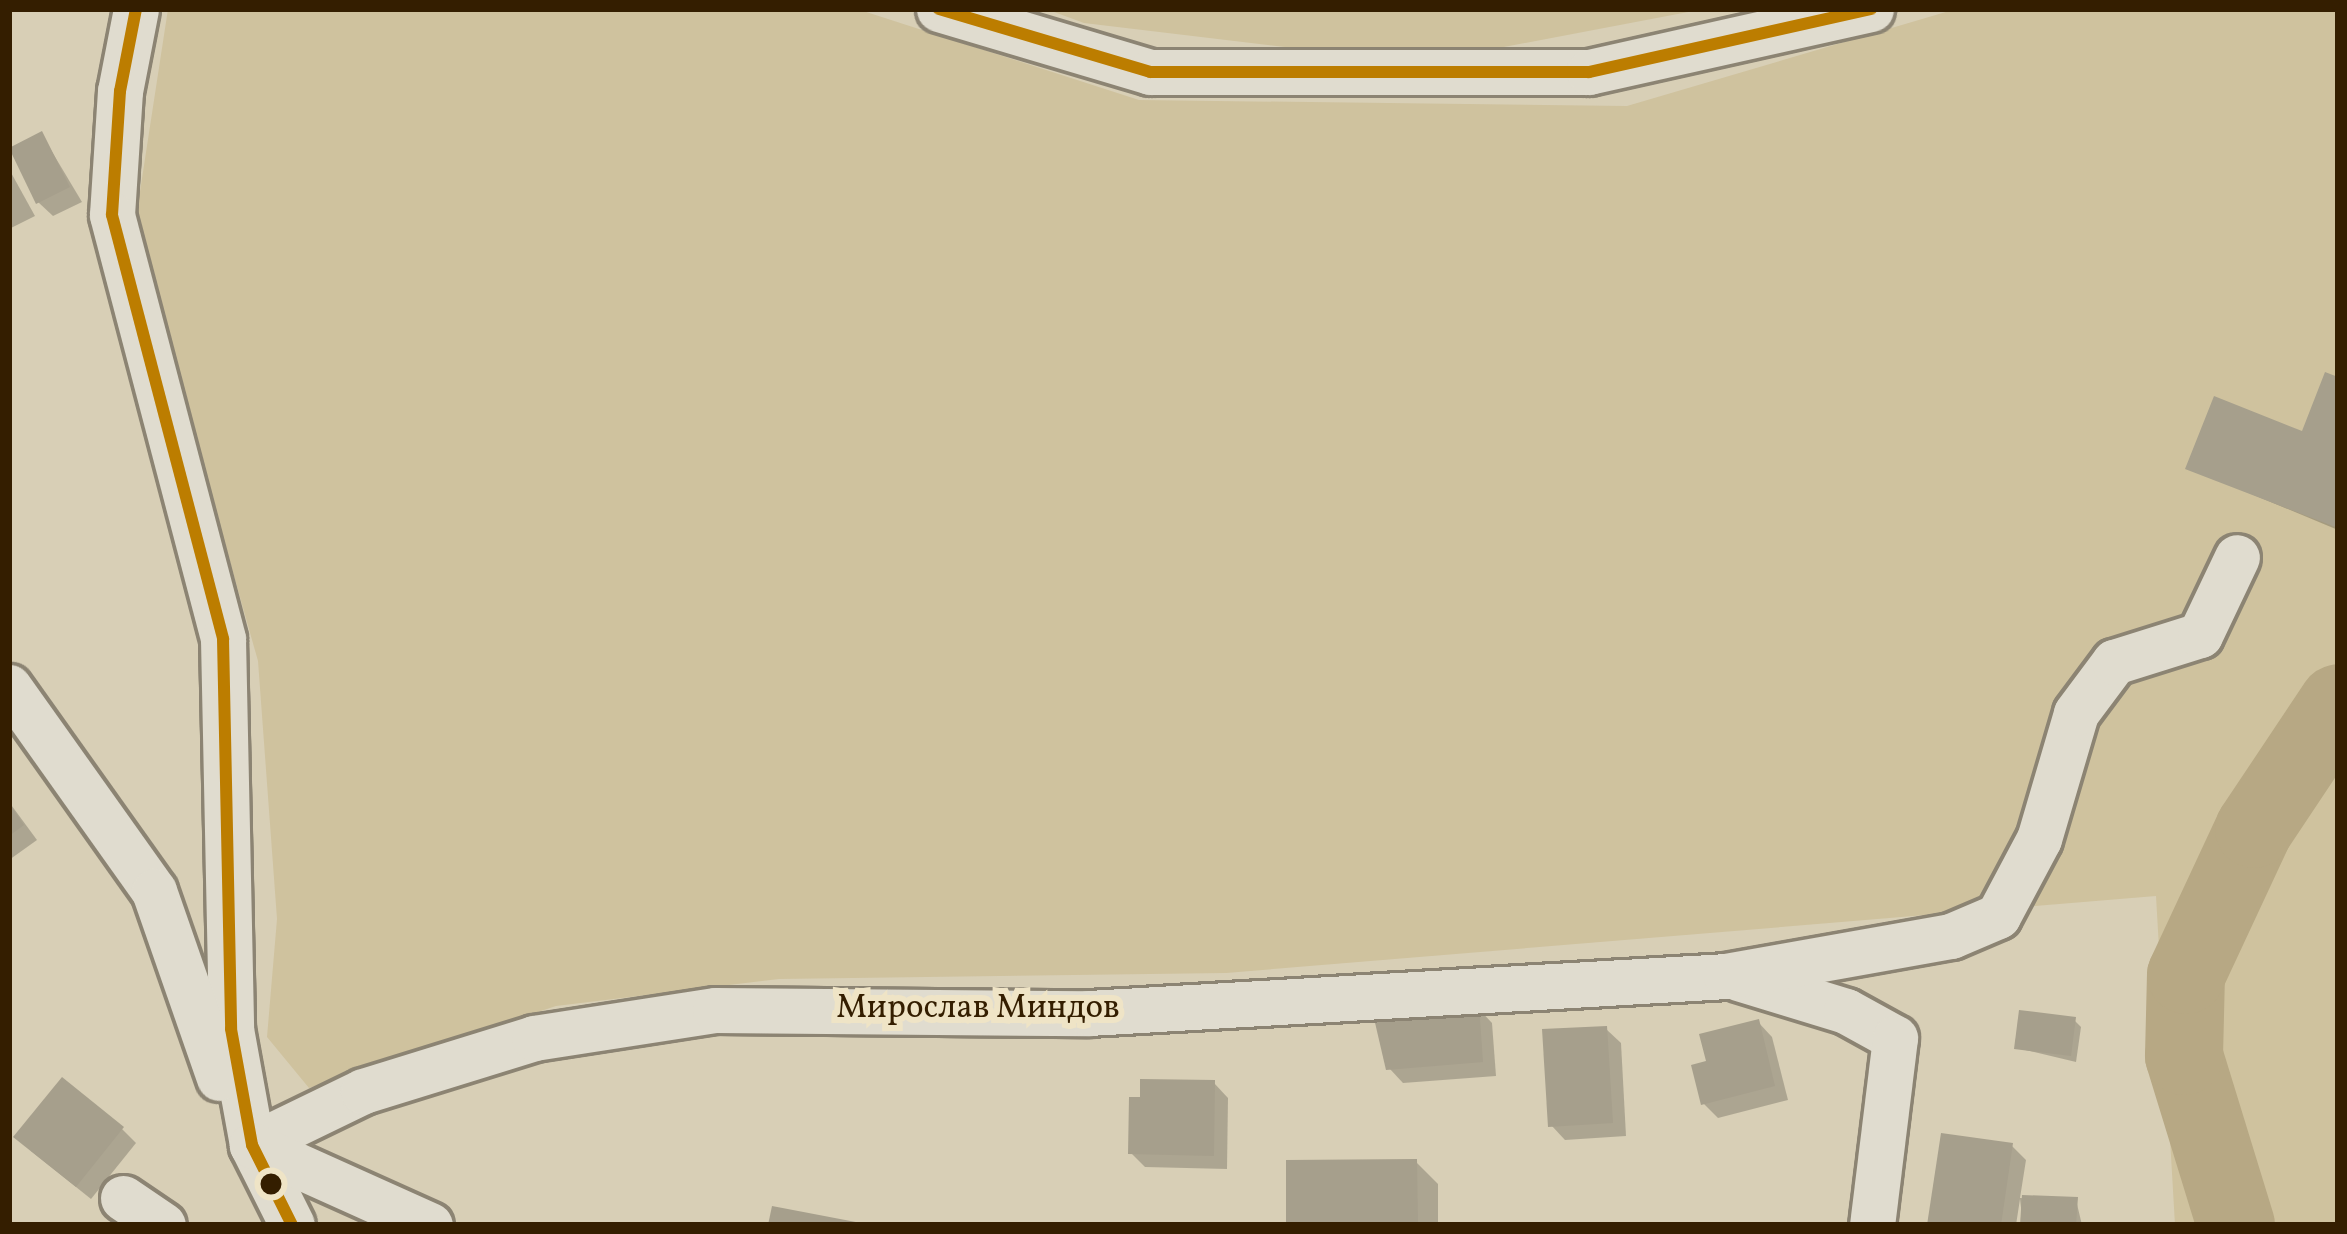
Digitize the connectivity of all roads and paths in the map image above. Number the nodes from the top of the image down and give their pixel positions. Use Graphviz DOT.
graph roads {
  1 [pos="136,9"];
  2 [pos="939,9"];
  3 [pos="1871,9"];
  4 [pos="2237,557"];
  5 [pos="9,687"];
  6 [pos="1726,976"];
  7 [pos="252,1145"];
  8 [pos="124,1198"];
  9 [pos="163,1225"];
  10 [pos="292,1225"];
  11 [pos="430,1225"];
  12 [pos="1872,1225"];
  1 -- 7 [label="street"];
  2 -- 3 [label="street"];
  4 -- 6 [label="street, Мирослав Миндов"];
  5 -- 7 [label="street"];
  6 -- 7 [label="street, Мирослав Миндов"];
  6 -- 12 [label="street, Мирослав Миндов"];
  7 -- 10 [label="street"];
  7 -- 11 [label="street"];
  8 -- 9 [label="street"];
}
